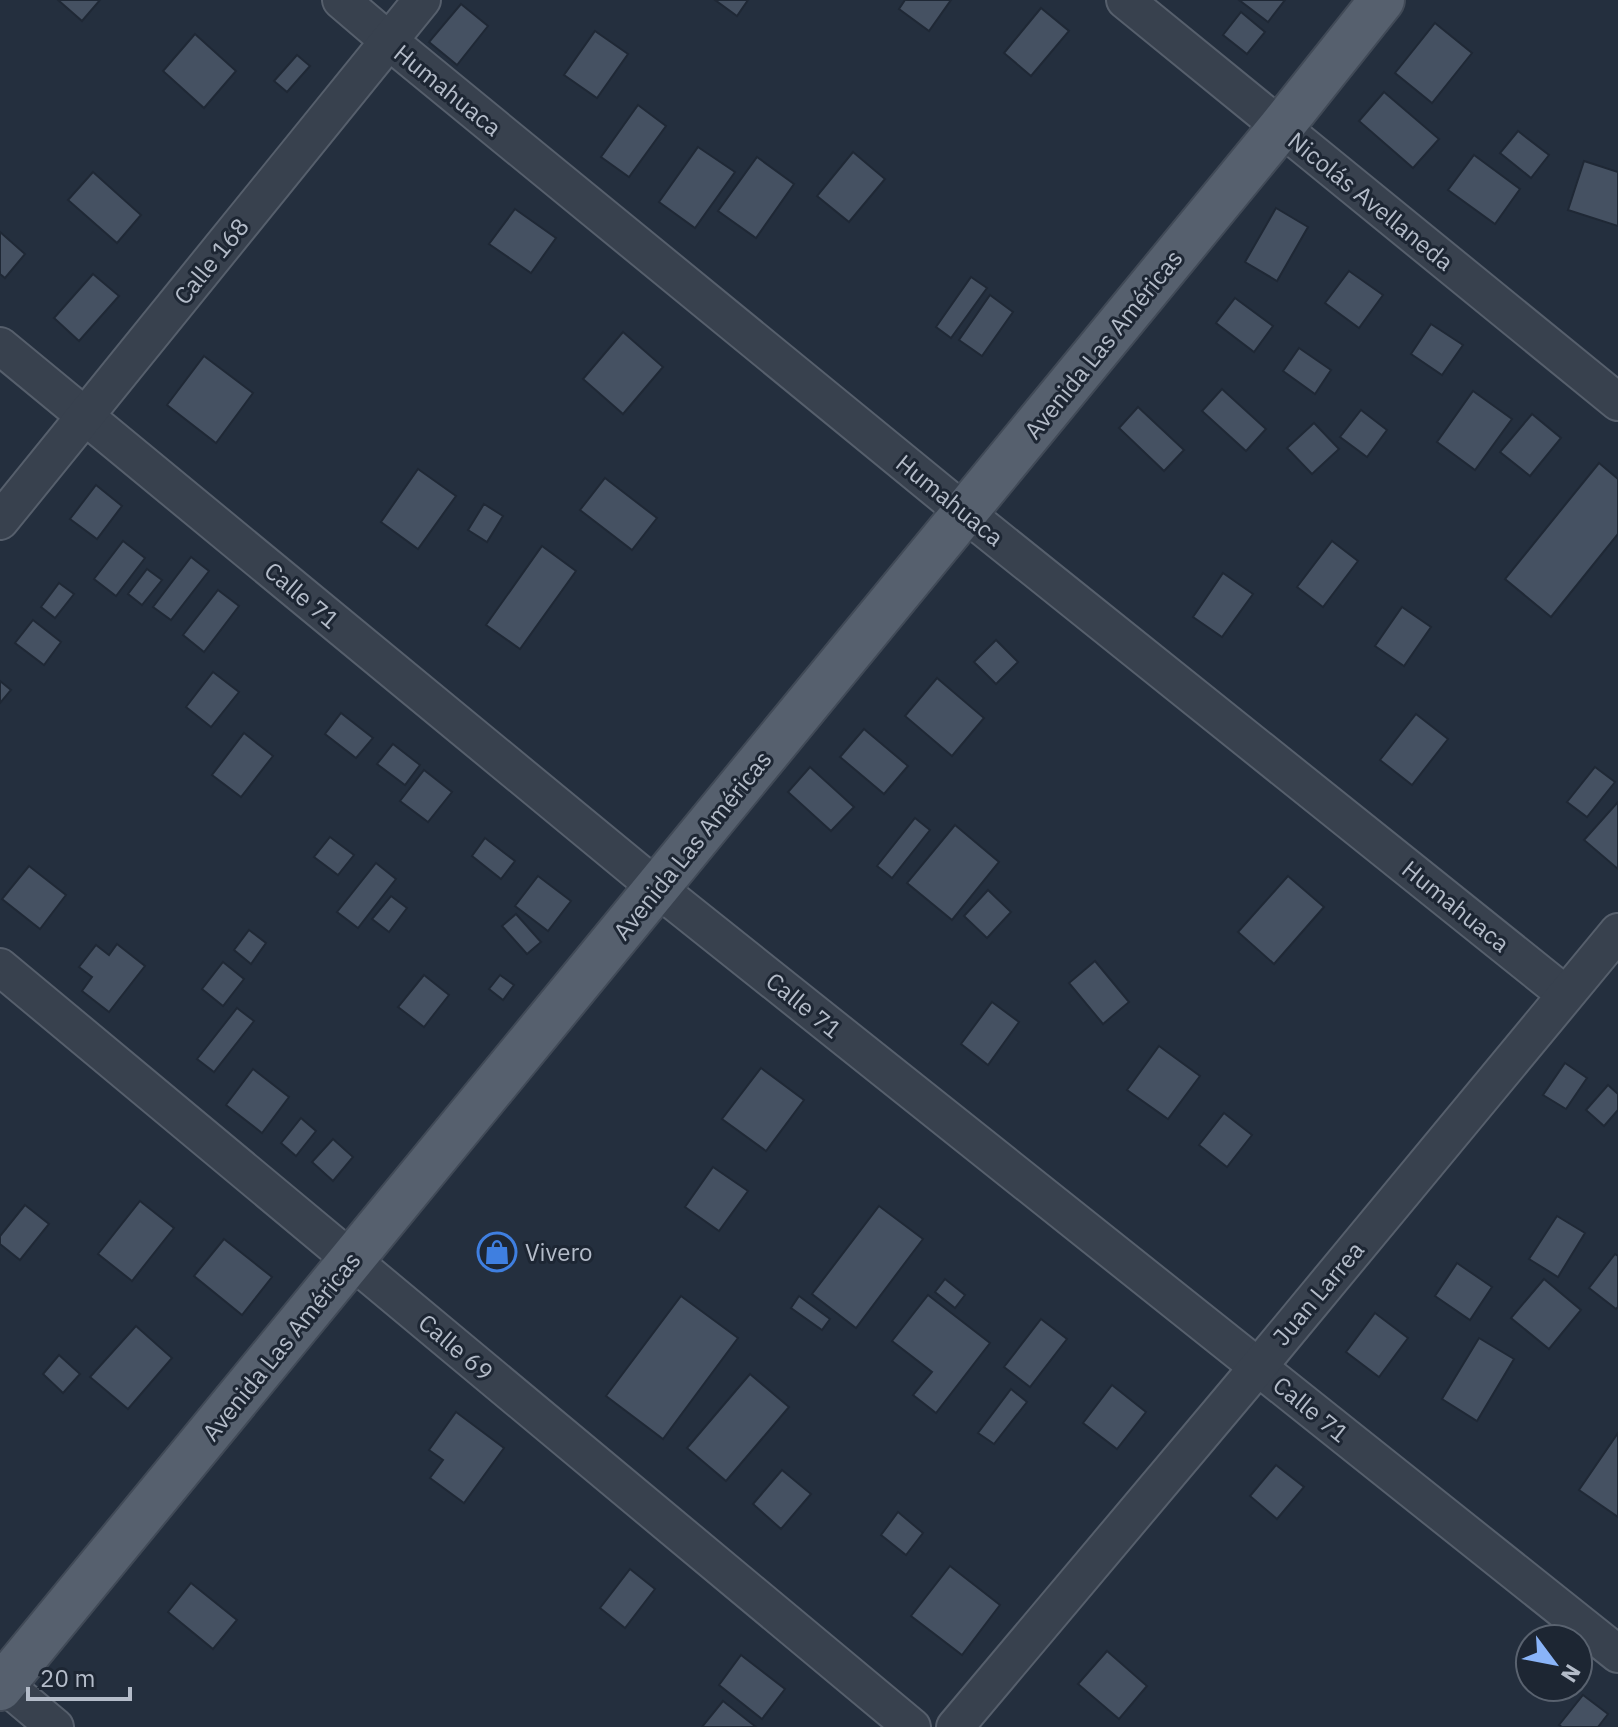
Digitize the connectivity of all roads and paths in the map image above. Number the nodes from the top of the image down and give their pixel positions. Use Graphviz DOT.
graph roads {
  1 [pos="341,0"];
  2 [pos="422,0"];
  3 [pos="1125,0"];
  4 [pos="1382,0"];
  5 [pos="389,41"];
  6 [pos="1281,127"];
  7 [pos="0,346"];
  8 [pos="1618,402"];
  9 [pos="85,416"];
  10 [pos="964,512"];
  11 [pos="0,521"];
  12 [pos="656,887"];
  13 [pos="1618,932"];
  14 [pos="0,967"];
  15 [pos="1565,994"];
  16 [pos="351,1260"];
  17 [pos="1258,1367"];
  18 [pos="1618,1654"];
  19 [pos="1,1684"];
  20 [pos="55,1727"];
  21 [pos="912,1727"];
  22 [pos="955,1727"];
  1 -- 5 [label="street, Humahuaca"];
  2 -- 5 [label="street, Calle 168"];
  3 -- 6 [label="street, Nicolás Avellaneda"];
  4 -- 6 [label="main road, Avenida Las Américas"];
  5 -- 9 [label="street, Calle 168"];
  5 -- 10 [label="street, Humahuaca"];
  6 -- 8 [label="street, Nicolás Avellaneda"];
  6 -- 10 [label="main road, Avenida Las Américas"];
  7 -- 9 [label="street, Calle 71"];
  9 -- 11 [label="street, Calle 168"];
  9 -- 12 [label="street, Calle 71"];
  10 -- 12 [label="main road, Avenida Las Américas"];
  10 -- 15 [label="street, Humahuaca"];
  12 -- 16 [label="main road, Avenida Las Américas"];
  12 -- 17 [label="street, Calle 71"];
  13 -- 15 [label="street, Juan Larrea"];
  14 -- 16 [label="street, Calle 69"];
  15 -- 17 [label="street, Juan Larrea"];
  16 -- 19 [label="main road, Avenida Las Américas"];
  16 -- 21 [label="street, Calle 69"];
  17 -- 18 [label="street, Calle 71"];
  17 -- 22 [label="street, Juan Larrea"];
  19 -- 20 [label="street"];
}
